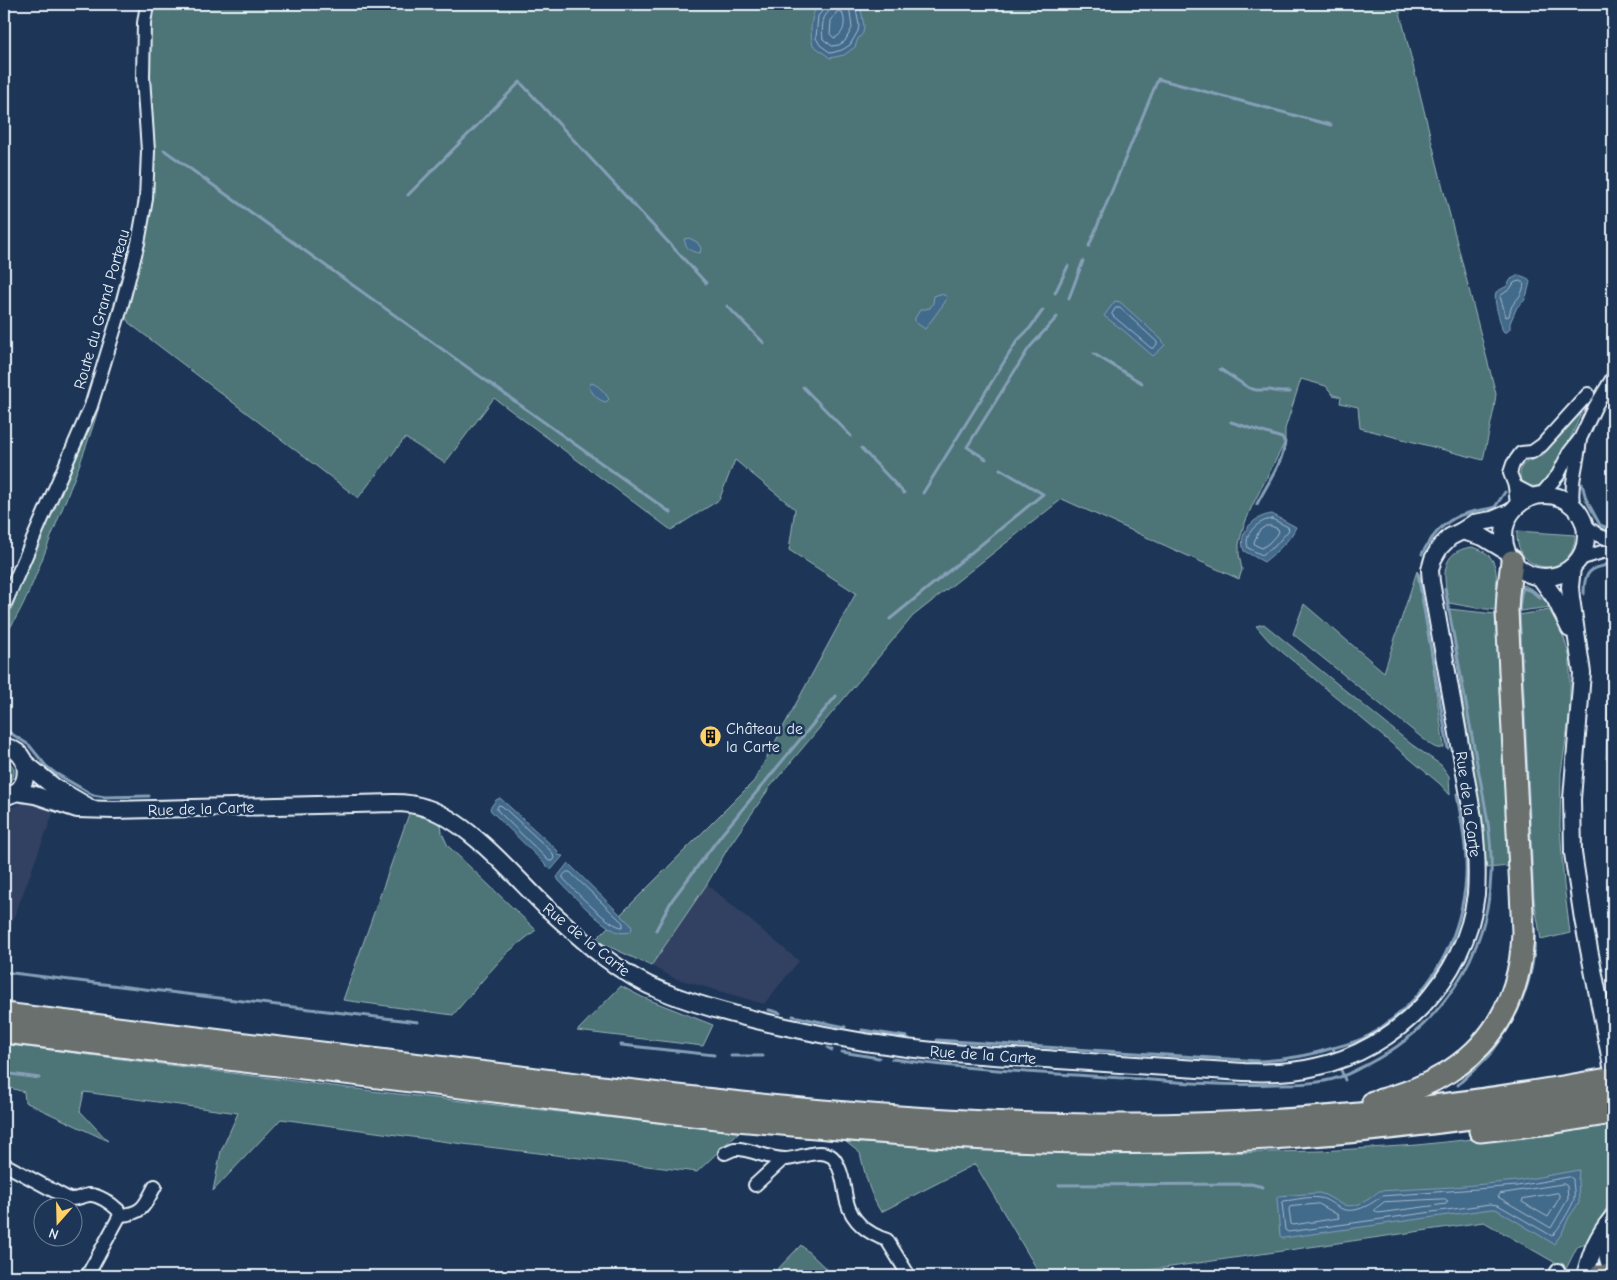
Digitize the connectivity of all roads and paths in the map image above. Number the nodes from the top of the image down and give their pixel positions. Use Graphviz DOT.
graph roads {
  1 [pos="147,4"];
  2 [pos="1613,377"];
  3 [pos="1588,394"];
  4 [pos="1580,439"];
  5 [pos="1515,486"];
  6 [pos="1538,495"];
  7 [pos="1573,505"];
  8 [pos="1514,509"];
  9 [pos="1585,525"];
  10 [pos="1462,531"];
  11 [pos="1613,541"];
  12 [pos="1613,552"];
  13 [pos="1509,556"];
  14 [pos="1576,563"];
  15 [pos="1540,577"];
  16 [pos="4,606"];
  17 [pos="1576,642"];
  18 [pos="4,748"];
  19 [pos="26,763"];
  20 [pos="8,796"];
  21 [pos="91,809"];
  22 [pos="4,1014"];
  23 [pos="4,1032"];
  24 [pos="1613,1071"];
  25 [pos="1613,1078"];
  26 [pos="1613,1096"];
  27 [pos="1613,1113"];
  28 [pos="1297,1119"];
  29 [pos="1346,1133"];
  30 [pos="727,1156"];
  31 [pos="783,1159"];
  32 [pos="4,1164"];
  33 [pos="755,1185"];
  34 [pos="155,1186"];
  35 [pos="120,1214"];
  36 [pos="1613,1217"];
  37 [pos="1613,1224"];
  38 [pos="1613,1274"];
  39 [pos="87,1276"];
  40 [pos="909,1276"];
  41 [pos="1585,1276"];
  42 [pos="1599,1276"];
  1 -- 16 [label="street, Route du Grand Porteau"];
  2 -- 4 [label="street"];
  3 -- 5 [label="street"];
  4 -- 6 [label="street"];
  4 -- 7 [label="street"];
  5 -- 6 [label="street"];
  5 -- 8 [label="street"];
  6 -- 7 [label="street"];
  6 -- 8 [label="street"];
  7 -- 9 [label="street"];
  8 -- 10 [label="street, Rue de la Carte"];
  8 -- 13 [label="street"];
  9 -- 11 [label="street"];
  9 -- 14 [label="street"];
  10 -- 13 [label="street"];
  10 -- 21 [label="street, Rue de la Carte"];
  12 -- 14 [label="street"];
  13 -- 15 [label="street"];
  13 -- 28 [label="main road"];
  14 -- 15 [label="street"];
  14 -- 17 [label="street"];
  15 -- 17 [label="street"];
  17 -- 24 [label="street"];
  18 -- 19 [label="street, Rue de la Carte"];
  19 -- 20 [label="street"];
  19 -- 21 [label="street, Rue de la Carte"];
  20 -- 21 [label="street, Rue de la Carte"];
  22 -- 28 [label="main road"];
  23 -- 29 [label="main road"];
  25 -- 28 [label="main road"];
  26 -- 29 [label="main road"];
  27 -- 29 [label="main road"];
  30 -- 31 [label="street"];
  31 -- 33 [label="street"];
  31 -- 40 [label="street"];
  32 -- 35 [label="street"];
  34 -- 35 [label="street"];
  35 -- 39 [label="street"];
  36 -- 41 [label="street"];
  37 -- 38 [label="street"];
  38 -- 42 [label="main road"];
}
